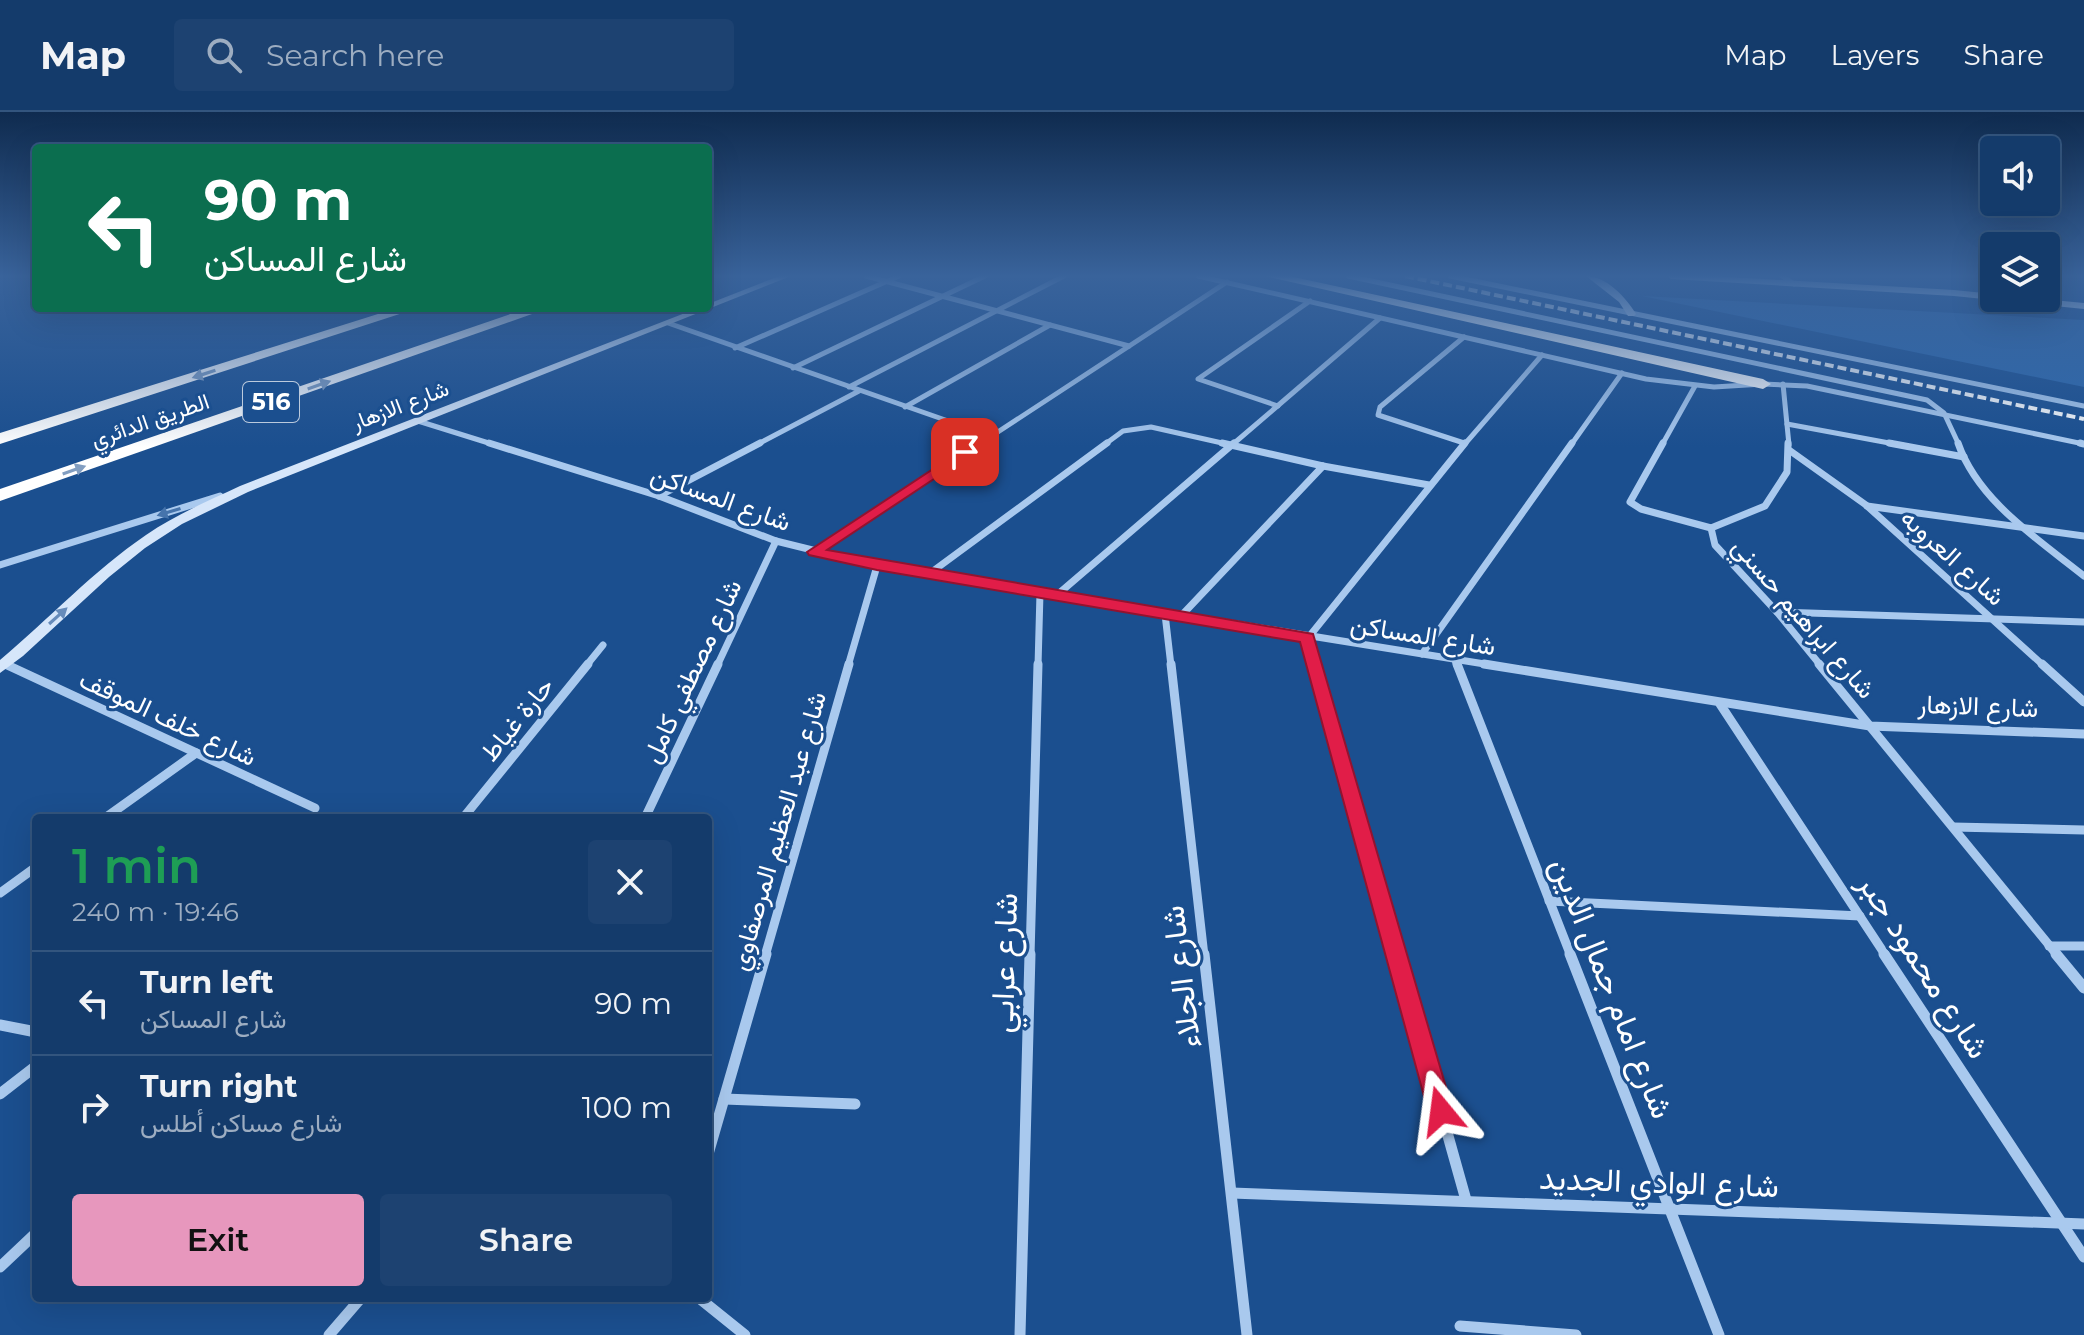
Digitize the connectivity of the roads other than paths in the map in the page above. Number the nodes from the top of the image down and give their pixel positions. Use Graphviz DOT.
graph roads {
  1 [pos="332,333"];
  2 [pos="469,333"];
  3 [pos="642,333"];
  4 [pos="694,333"];
  5 [pos="770,333"];
  6 [pos="867,333"];
  7 [pos="954,333"];
  8 [pos="1036,333"];
  9 [pos="1080,333"];
  10 [pos="1149,333"];
  11 [pos="1264,333"];
  12 [pos="1363,333"];
  13 [pos="1447,333"];
  14 [pos="1531,333"];
  15 [pos="1617,333"];
  16 [pos="1725,333"];
  17 [pos="1464,337"];
  18 [pos="1129,346"];
  19 [pos="734,349"];
  20 [pos="1542,355"];
  21 [pos="793,368"];
  22 [pos="1622,373"];
  23 [pos="1763,384"];
  24 [pos="1783,384"];
  25 [pos="1695,386"];
  26 [pos="849,387"];
  27 [pos="859,391"];
  28 [pos="1278,406"];
  29 [pos="2084,406"];
  30 [pos="905,407"];
  31 [pos="1948,415"];
  32 [pos="418,421"];
  33 [pos="1787,424"];
  34 [pos="991,436"];
  35 [pos="0,439"];
  36 [pos="1464,443"];
  37 [pos="2084,444"];
  38 [pos="1230,445"];
  39 [pos="1789,450"];
  40 [pos="1964,457"];
  41 [pos="1323,466"];
  42 [pos="1429,485"];
  43 [pos="244,489"];
  44 [pos="0,495"];
  45 [pos="659,496"];
  46 [pos="1866,505"];
  47 [pos="2023,527"];
  48 [pos="1711,528"];
  49 [pos="2084,536"];
  50 [pos="776,541"];
  51 [pos="815,552"];
  52 [pos="0,565"];
  53 [pos="877,566"];
  54 [pos="929,574"];
  55 [pos="2084,576"];
  56 [pos="1040,593"];
  57 [pos="1057,595"];
  58 [pos="1777,612"];
  59 [pos="1165,614"];
  60 [pos="1181,616"];
  61 [pos="1993,620"];
  62 [pos="2084,622"];
  63 [pos="1308,638"];
  64 [pos="603,645"];
  65 [pos="1422,654"];
  66 [pos="1455,660"];
  67 [pos="2,666"];
  68 [pos="2084,702"];
  69 [pos="1720,704"];
  70 [pos="1870,726"];
  71 [pos="2084,734"];
  72 [pos="196,753"];
  73 [pos="315,808"];
  74 [pos="111,814"];
  75 [pos="466,814"];
  76 [pos="647,814"];
  77 [pos="1953,827"];
  78 [pos="2084,830"];
  79 [pos="32,870"];
  80 [pos="0,893"];
  81 [pos="1549,901"];
  82 [pos="1860,916"];
  83 [pos="2049,946"];
  84 [pos="2084,946"];
  85 [pos="2084,988"];
  86 [pos="0,1025"];
  87 [pos="32,1031"];
  88 [pos="32,1069"];
  89 [pos="0,1094"];
  90 [pos="724,1099"];
  91 [pos="855,1104"];
  92 [pos="712,1140"];
  93 [pos="1232,1193"];
  94 [pos="1466,1200"];
  95 [pos="1671,1210"];
  96 [pos="2063,1224"];
  97 [pos="2084,1224"];
  98 [pos="32,1237"];
  99 [pos="2084,1257"];
  100 [pos="0,1267"];
  101 [pos="358,1302"];
  102 [pos="704,1302"];
  103 [pos="1460,1326"];
  104 [pos="329,1335"];
  105 [pos="745,1335"];
  106 [pos="1020,1335"];
  107 [pos="1247,1335"];
  108 [pos="1576,1335"];
  109 [pos="1719,1335"];
  1 -- 35 [label="highway, الطريق الدائري / 516, one-way"];
  44 -- 2 [label="highway, الطريق الدائري / 516, one-way"];
  3 -- 32 [label="street, شارع الازهار"];
  4 -- 19 [label="street"];
  5 -- 19 [label="street"];
  6 -- 21 [label="street"];
  7 -- 26 [label="street"];
  8 -- 30 [label="street"];
  9 -- 18 [label="street"];
  10 -- 18 [label="street"];
  11 -- 28 [label="street"];
  12 -- 28 [label="street"];
  13 -- 17 [label="street"];
  14 -- 23 [label="highway"];
  15 -- 31 [label="street"];
  16 -- 29 [label="street"];
  17 -- 20 [label="street"];
  17 -- 36 [label="street"];
  18 -- 34 [label="street"];
  19 -- 21 [label="street"];
  20 -- 22 [label="street"];
  20 -- 36 [label="street"];
  21 -- 26 [label="street"];
  22 -- 25 [label="street"];
  22 -- 65 [label="street"];
  23 -- 24 [label="street"];
  23 -- 25 [label="street"];
  24 -- 31 [label="street"];
  24 -- 33 [label="street, شارع ابراهيم حسني"];
  25 -- 48 [label="street"];
  26 -- 27 [label="street"];
  27 -- 30 [label="street"];
  27 -- 45 [label="street"];
  28 -- 38 [label="street"];
  30 -- 34 [label="street"];
  31 -- 37 [label="street"];
  31 -- 40 [label="street"];
  32 -- 43 [label="street, شارع الازهار"];
  32 -- 45 [label="street, شارع المساكن"];
  33 -- 39 [label="street, شارع ابراهيم حسني"];
  33 -- 40 [label="street"];
  34 -- 51 [label="street"];
  36 -- 42 [label="street"];
  38 -- 41 [label="street"];
  38 -- 54 [label="street"];
  38 -- 57 [label="street"];
  39 -- 46 [label="street, شارع العروبه"];
  39 -- 48 [label="street, شارع ابراهيم حسني"];
  40 -- 47 [label="street"];
  41 -- 42 [label="street"];
  41 -- 60 [label="street"];
  42 -- 63 [label="street"];
  43 -- 52 [label="street, شارع الازهار, one-way"];
  67 -- 43 [label="street, شارع الازهار, one-way"];
  45 -- 50 [label="street, شارع المساكن"];
  46 -- 47 [label="street"];
  46 -- 61 [label="street, شارع العروبه"];
  47 -- 49 [label="street"];
  47 -- 55 [label="street"];
  48 -- 58 [label="street, شارع ابراهيم حسني"];
  50 -- 51 [label="street, شارع المساكن"];
  50 -- 76 [label="street, شارع مصطفي كامل"];
  51 -- 53 [label="street, شارع المساكن"];
  53 -- 54 [label="street, شارع المساكن"];
  53 -- 90 [label="street, شارع عبد العظيم المرصفاوي"];
  54 -- 56 [label="street, شارع المساكن"];
  56 -- 57 [label="street, شارع المساكن"];
  56 -- 106 [label="street, شارع عرابي"];
  57 -- 59 [label="street, شارع المساكن"];
  58 -- 61 [label="street"];
  58 -- 70 [label="street, شارع ابراهيم حسني"];
  59 -- 60 [label="street, شارع المساكن"];
  59 -- 93 [label="street, شارع الجلاء"];
  60 -- 63 [label="street, شارع المساكن"];
  61 -- 62 [label="street"];
  61 -- 68 [label="street, شارع العروبه"];
  63 -- 65 [label="street, شارع المساكن"];
  63 -- 94 [label="street"];
  64 -- 75 [label="street, حارة غياط"];
  65 -- 66 [label="street, شارع المساكن"];
  66 -- 69 [label="street, شارع المساكن"];
  66 -- 81 [label="street, شارع امام جمال الدين"];
  67 -- 72 [label="street, شارع خلف الموقف"];
  69 -- 70 [label="street, شارع المساكن"];
  69 -- 82 [label="street, شارع محمود جبر"];
  70 -- 71 [label="street, شارع الازهار"];
  70 -- 77 [label="street, شارع ابراهيم حسني"];
  72 -- 73 [label="street, شارع خلف الموقف"];
  72 -- 74 [label="street"];
  77 -- 78 [label="street"];
  77 -- 83 [label="street, شارع ابراهيم حسني"];
  79 -- 80 [label="street"];
  81 -- 82 [label="street"];
  81 -- 95 [label="street, شارع امام جمال الدين"];
  82 -- 96 [label="street, شارع محمود جبر"];
  83 -- 84 [label="street"];
  83 -- 85 [label="street, شارع ابراهيم حسني"];
  86 -- 87 [label="street"];
  88 -- 89 [label="street"];
  90 -- 91 [label="street"];
  90 -- 92 [label="street, شارع عبد العظيم المرصفاوي"];
  93 -- 94 [label="street, شارع الوادي الجديد"];
  93 -- 107 [label="street, شارع الجلاء"];
  94 -- 95 [label="street, شارع الوادي الجديد"];
  95 -- 96 [label="street, شارع الوادي الجديد"];
  95 -- 109 [label="street, شارع امام جمال الدين"];
  96 -- 97 [label="street, شارع الوادي الجديد"];
  96 -- 99 [label="street, شارع محمود جبر"];
  98 -- 100 [label="street"];
  101 -- 104 [label="street"];
  102 -- 105 [label="street"];
  103 -- 108 [label="street"];
}
